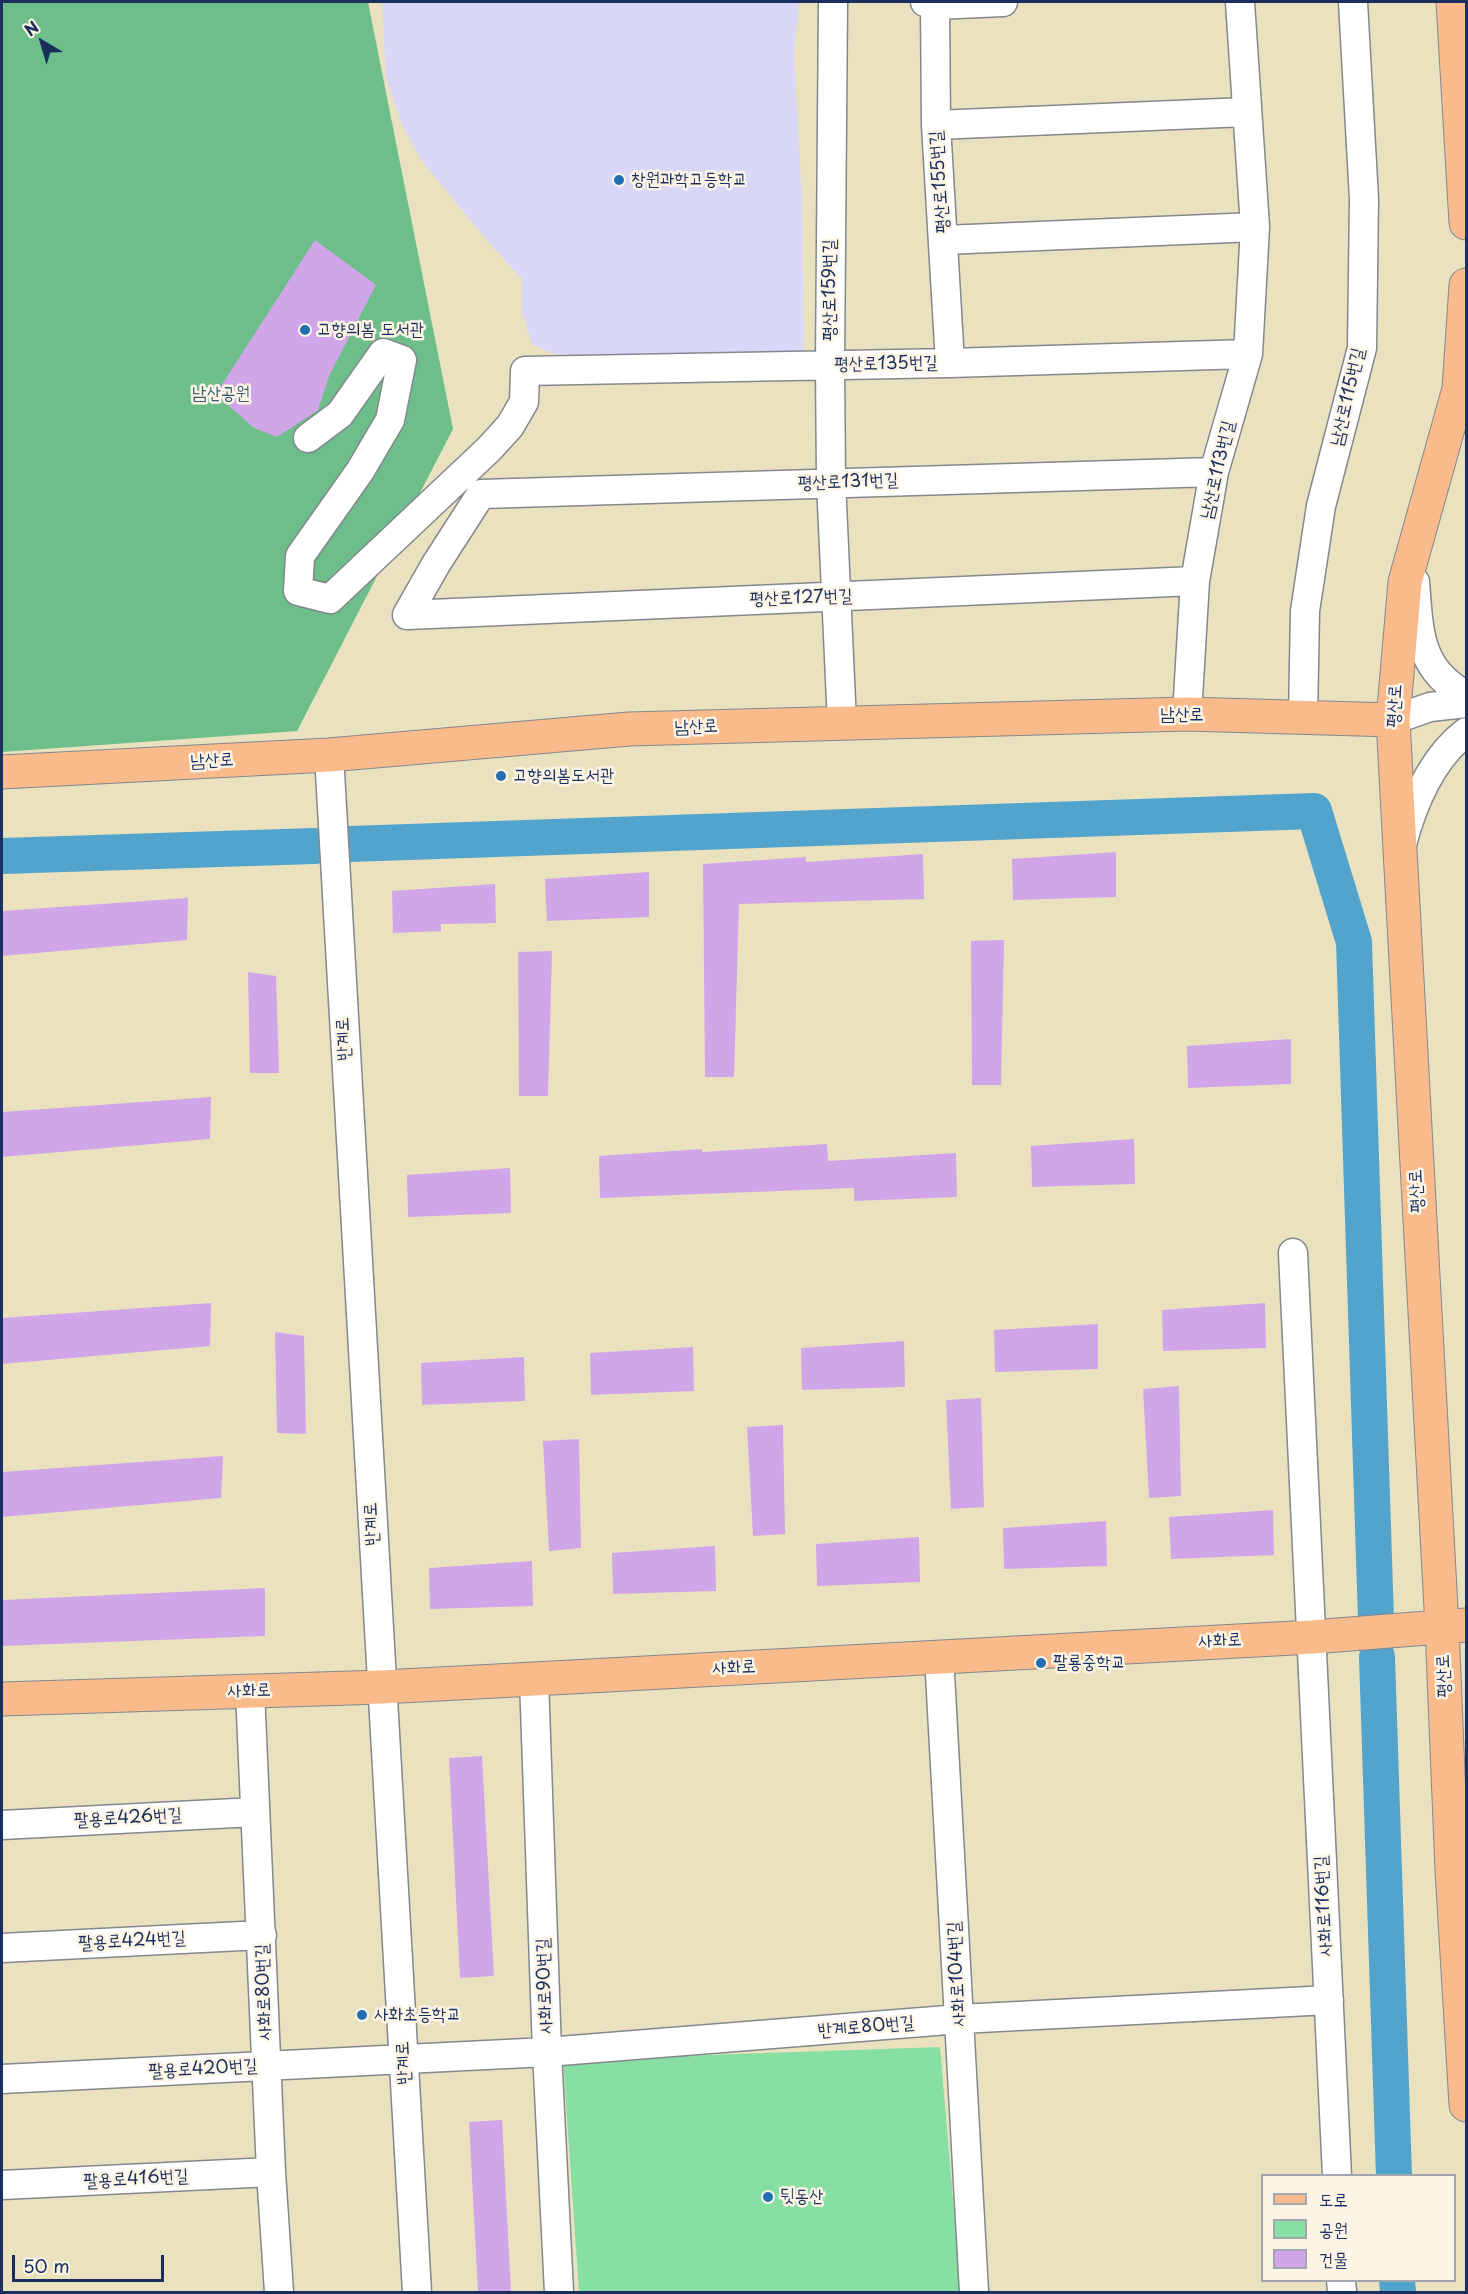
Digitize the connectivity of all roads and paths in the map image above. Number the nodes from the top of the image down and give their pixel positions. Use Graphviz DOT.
graph roads {
  1 [pos="832,2"];
  2 [pos="1003,2"];
  3 [pos="1240,2"];
  4 [pos="1353,2"];
  5 [pos="1453,2"];
  6 [pos="933,3"];
  7 [pos="1246,111"];
  8 [pos="936,124"];
  9 [pos="1467,223"];
  10 [pos="1256,227"];
  11 [pos="944,240"];
  12 [pos="1467,285"];
  13 [pos="1248,354"];
  14 [pos="950,363"];
  15 [pos="830,364"];
  16 [pos="308,438"];
  17 [pos="1214,472"];
  18 [pos="831,482"];
  19 [pos="1413,555"];
  20 [pos="1195,581"];
  21 [pos="836,597"];
  22 [pos="407,615"];
  23 [pos="1467,695"];
  24 [pos="1467,703"];
  25 [pos="1187,714"];
  26 [pos="1303,717"];
  27 [pos="1393,720"];
  28 [pos="1467,721"];
  29 [pos="842,723"];
  30 [pos="1467,732"];
  31 [pos="329,755"];
  32 [pos="2,772"];
  33 [pos="1399,857"];
  34 [pos="1293,1253"];
  35 [pos="1454,1626"];
  36 [pos="1312,1636"];
  37 [pos="939,1656"];
  38 [pos="534,1679"];
  39 [pos="382,1687"];
  40 [pos="250,1691"];
  41 [pos="2,1699"];
  42 [pos="255,1812"];
  43 [pos="2,1825"];
  44 [pos="261,1935"];
  45 [pos="2,1948"];
  46 [pos="1329,2000"];
  47 [pos="960,2019"];
  48 [pos="547,2052"];
  49 [pos="404,2060"];
  50 [pos="267,2066"];
  51 [pos="2,2079"];
  52 [pos="1466,2098"];
  53 [pos="1467,2105"];
  54 [pos="271,2172"];
  55 [pos="1336,2174"];
  56 [pos="2,2185"];
  57 [pos="279,2292"];
  58 [pos="417,2292"];
  59 [pos="559,2292"];
  60 [pos="975,2292"];
  1 -- 15 [label="street, 평산로159번길"];
  2 -- 6 [label="street"];
  3 -- 7 [label="street, 남산로113번길"];
  4 -- 26 [label="street, 남산로115번길"];
  5 -- 9 [label="main road"];
  6 -- 8 [label="street, 평산로155번길"];
  7 -- 8 [label="street"];
  7 -- 10 [label="street, 남산로113번길"];
  8 -- 11 [label="street, 평산로155번길"];
  10 -- 11 [label="street"];
  10 -- 13 [label="street, 남산로113번길"];
  11 -- 14 [label="street, 평산로155번길"];
  12 -- 19 [label="main road, 평산로"];
  13 -- 14 [label="street, 평산로135번길"];
  13 -- 17 [label="street, 남산로113번길"];
  14 -- 15 [label="street, 평산로135번길"];
  15 -- 16 [label="street, 평산로135번길"];
  15 -- 18 [label="street, 평산로159번길"];
  17 -- 18 [label="street, 평산로131번길"];
  17 -- 20 [label="street, 남산로113번길"];
  18 -- 21 [label="street, 평산로159번길"];
  18 -- 22 [label="street, 평산로131번길"];
  19 -- 23 [label="street"];
  19 -- 27 [label="main road, 평산로"];
  20 -- 21 [label="street, 평산로127번길"];
  20 -- 25 [label="street, 남산로113번길"];
  21 -- 22 [label="street, 평산로127번길"];
  21 -- 29 [label="street, 평산로159번길"];
  24 -- 27 [label="street"];
  25 -- 26 [label="main road, 남산로"];
  25 -- 29 [label="main road, 남산로"];
  26 -- 27 [label="main road, 남산로"];
  27 -- 28 [label="street"];
  27 -- 33 [label="main road, 평산로"];
  29 -- 31 [label="main road, 남산로"];
  30 -- 33 [label="street"];
  31 -- 32 [label="main road, 남산로"];
  31 -- 39 [label="street, 반계로"];
  33 -- 35 [label="main road, 평산로"];
  34 -- 36 [label="street, 사화로116번길"];
  35 -- 36 [label="main road, 사화로"];
  35 -- 52 [label="main road, 평산로"];
  36 -- 37 [label="main road, 사화로"];
  36 -- 46 [label="street, 사화로116번길"];
  37 -- 38 [label="main road, 사화로"];
  37 -- 47 [label="street, 사화로104번길"];
  38 -- 39 [label="main road, 사화로"];
  38 -- 48 [label="street, 사화로90번길"];
  39 -- 40 [label="main road, 사화로"];
  39 -- 49 [label="street, 반계로"];
  40 -- 41 [label="main road, 사화로"];
  40 -- 42 [label="street, 사화로80번길"];
  42 -- 43 [label="street, 팔용로426번길"];
  42 -- 44 [label="street, 사화로80번길"];
  44 -- 45 [label="street, 팔용로424번길"];
  44 -- 50 [label="street, 사화로80번길"];
  46 -- 47 [label="street, 반계로80번길"];
  46 -- 55 [label="street, 사화로116번길"];
  47 -- 48 [label="street, 반계로80번길"];
  47 -- 60 [label="street, 사화로104번길"];
  48 -- 49 [label="street, 반계로80번길"];
  48 -- 59 [label="street, 사화로90번길"];
  49 -- 50 [label="street, 팔용로420번길"];
  49 -- 58 [label="street, 반계로"];
  50 -- 51 [label="street, 팔용로420번길"];
  50 -- 54 [label="street, 사화로80번길"];
  52 -- 53 [label="main road, 평산로"];
  54 -- 56 [label="street, 팔용로416번길"];
  54 -- 57 [label="street, 사화로80번길"];
}
